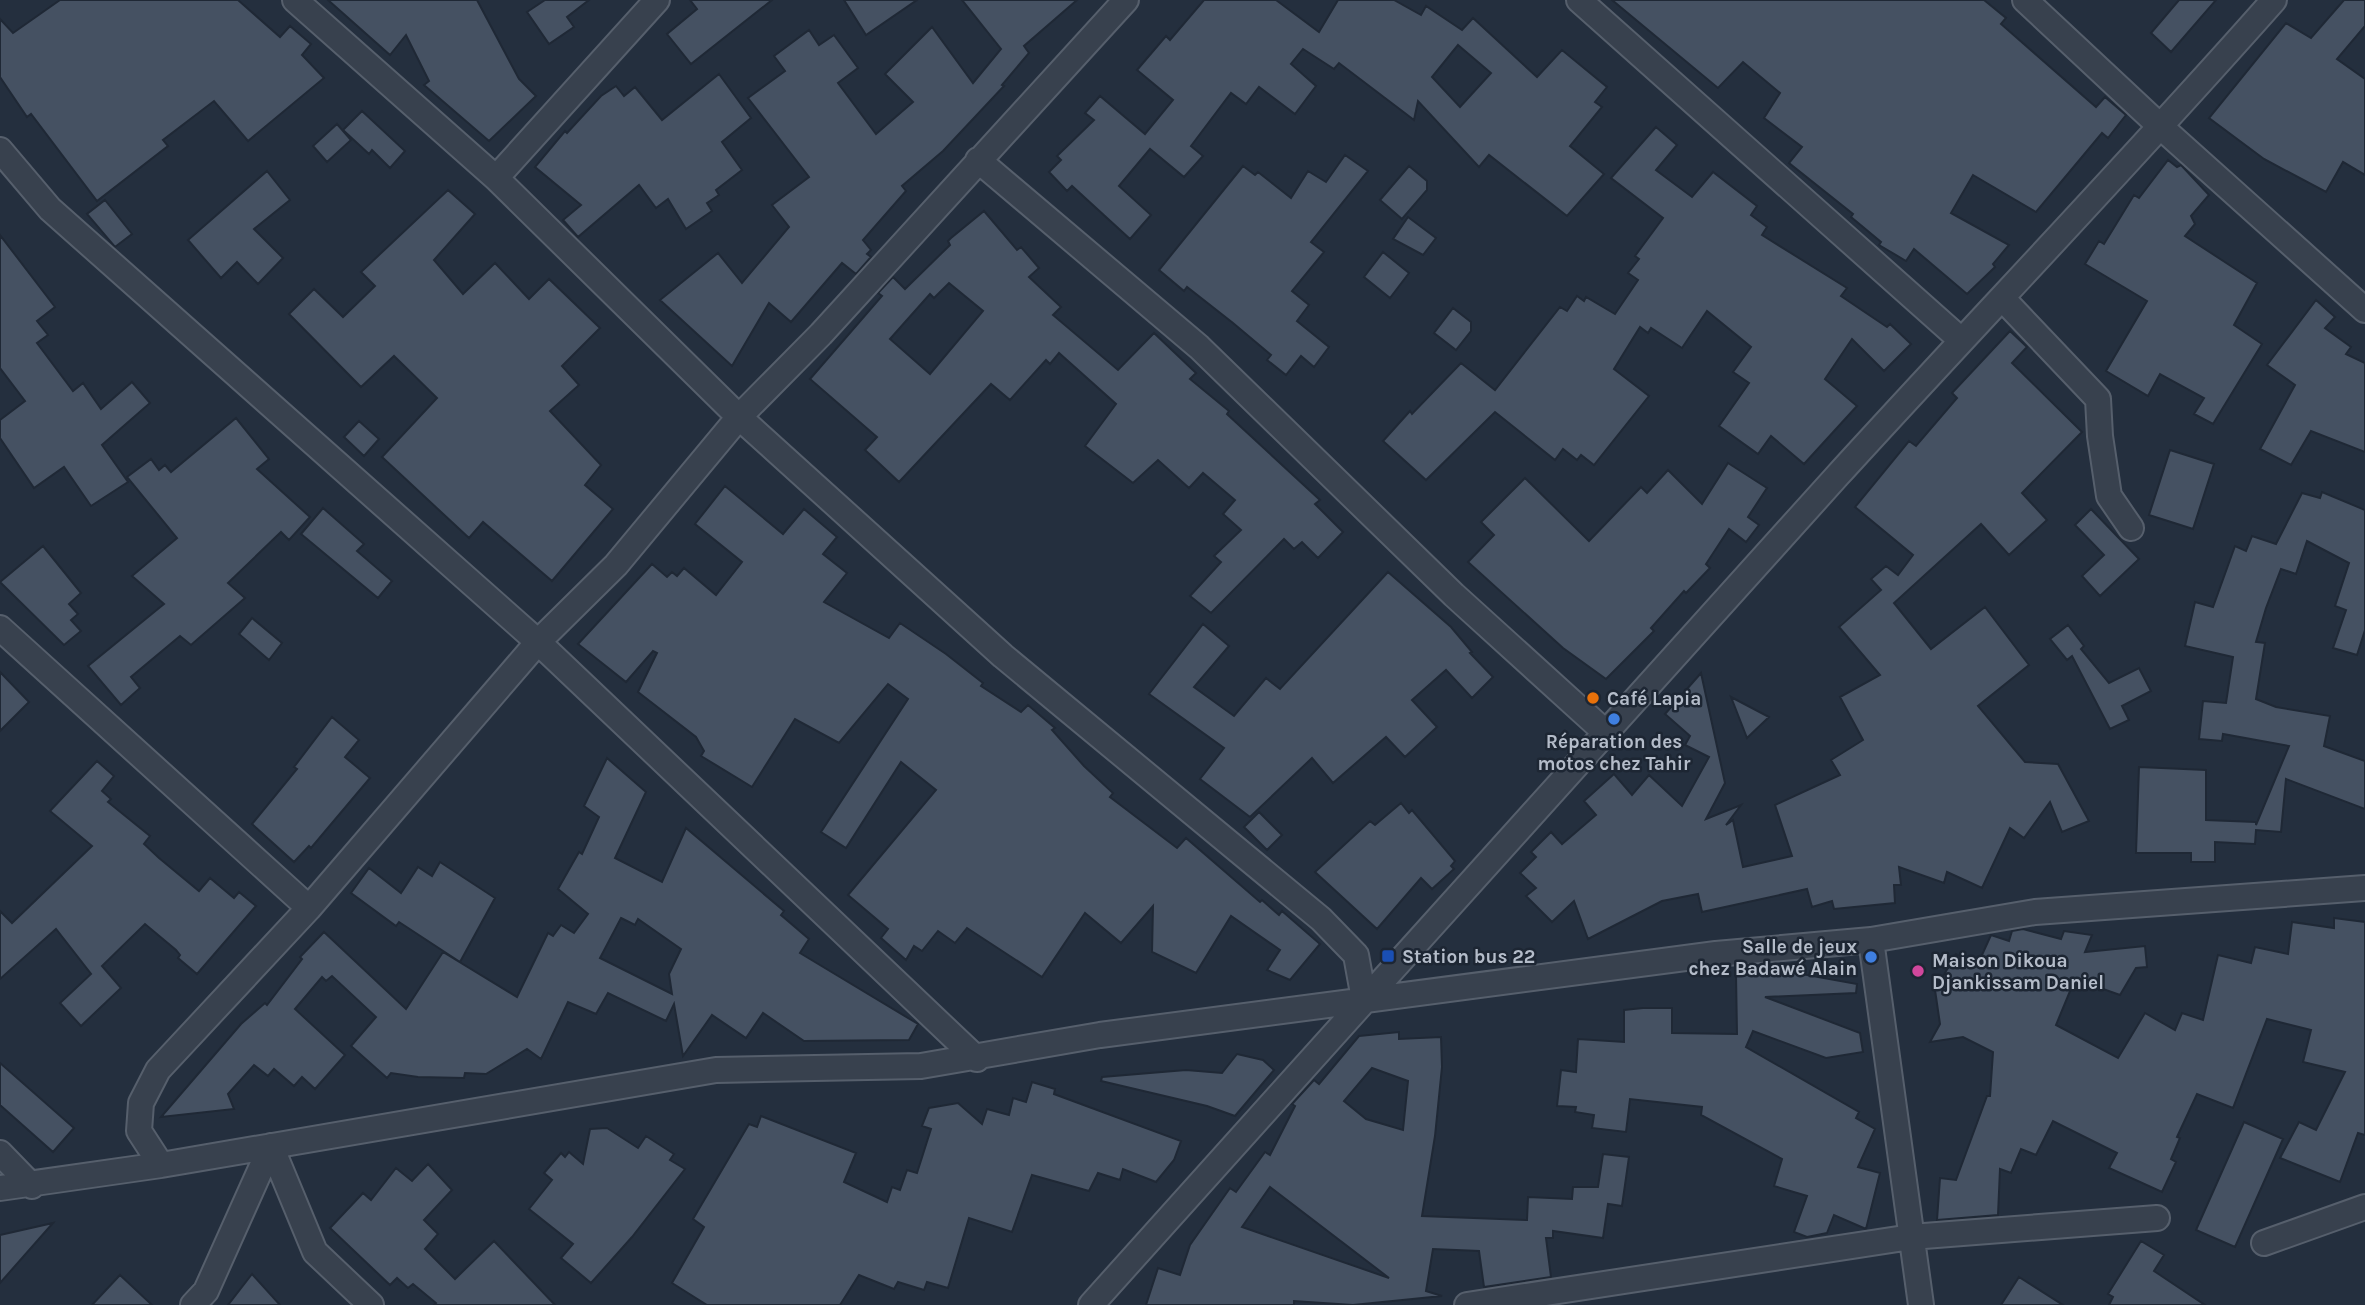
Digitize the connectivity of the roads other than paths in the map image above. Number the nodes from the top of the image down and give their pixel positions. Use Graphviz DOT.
graph roads {
  1 [pos="295,0"];
  2 [pos="657,0"];
  3 [pos="1126,0"];
  4 [pos="1579,0"];
  5 [pos="2025,0"];
  6 [pos="2274,0"];
  7 [pos="2162,128"];
  8 [pos="0,150"];
  9 [pos="978,160"];
  10 [pos="496,178"];
  11 [pos="2002,298"];
  12 [pos="2365,310"];
  13 [pos="1961,340"];
  14 [pos="739,417"];
  15 [pos="2131,528"];
  16 [pos="0,628"];
  17 [pos="538,642"];
  18 [pos="1605,732"];
  19 [pos="2365,888"];
  20 [pos="309,908"];
  21 [pos="1871,940"];
  22 [pos="1364,999"];
  23 [pos="977,1059"];
  24 [pos="271,1146"];
  25 [pos="0,1153"];
  26 [pos="161,1165"];
  27 [pos="32,1186"];
  28 [pos="0,1188"];
  29 [pos="2365,1208"];
  30 [pos="2157,1218"];
  31 [pos="1912,1237"];
  32 [pos="2264,1243"];
  33 [pos="193,1305"];
  34 [pos="371,1305"];
  35 [pos="1091,1305"];
  36 [pos="1467,1305"];
  37 [pos="1921,1305"];
  1 -- 10 [label="street"];
  2 -- 10 [label="street"];
  3 -- 9 [label="street"];
  4 -- 13 [label="street"];
  5 -- 7 [label="street"];
  6 -- 7 [label="street"];
  7 -- 11 [label="street"];
  7 -- 12 [label="street"];
  8 -- 17 [label="street"];
  9 -- 14 [label="street"];
  9 -- 18 [label="street"];
  10 -- 14 [label="street"];
  11 -- 13 [label="street"];
  11 -- 15 [label="street"];
  13 -- 18 [label="street"];
  14 -- 17 [label="street"];
  14 -- 22 [label="street"];
  16 -- 20 [label="street"];
  17 -- 20 [label="street"];
  17 -- 23 [label="street"];
  18 -- 22 [label="street"];
  19 -- 21 [label="street"];
  20 -- 26 [label="street"];
  21 -- 22 [label="street"];
  21 -- 31 [label="street"];
  22 -- 23 [label="street"];
  22 -- 35 [label="street"];
  23 -- 24 [label="street"];
  24 -- 26 [label="street"];
  24 -- 33 [label="street"];
  24 -- 34 [label="street"];
  25 -- 27 [label="street"];
  26 -- 27 [label="street"];
  27 -- 28 [label="street"];
  29 -- 32 [label="street"];
  30 -- 31 [label="street"];
  31 -- 36 [label="street"];
  31 -- 37 [label="street"];
}
